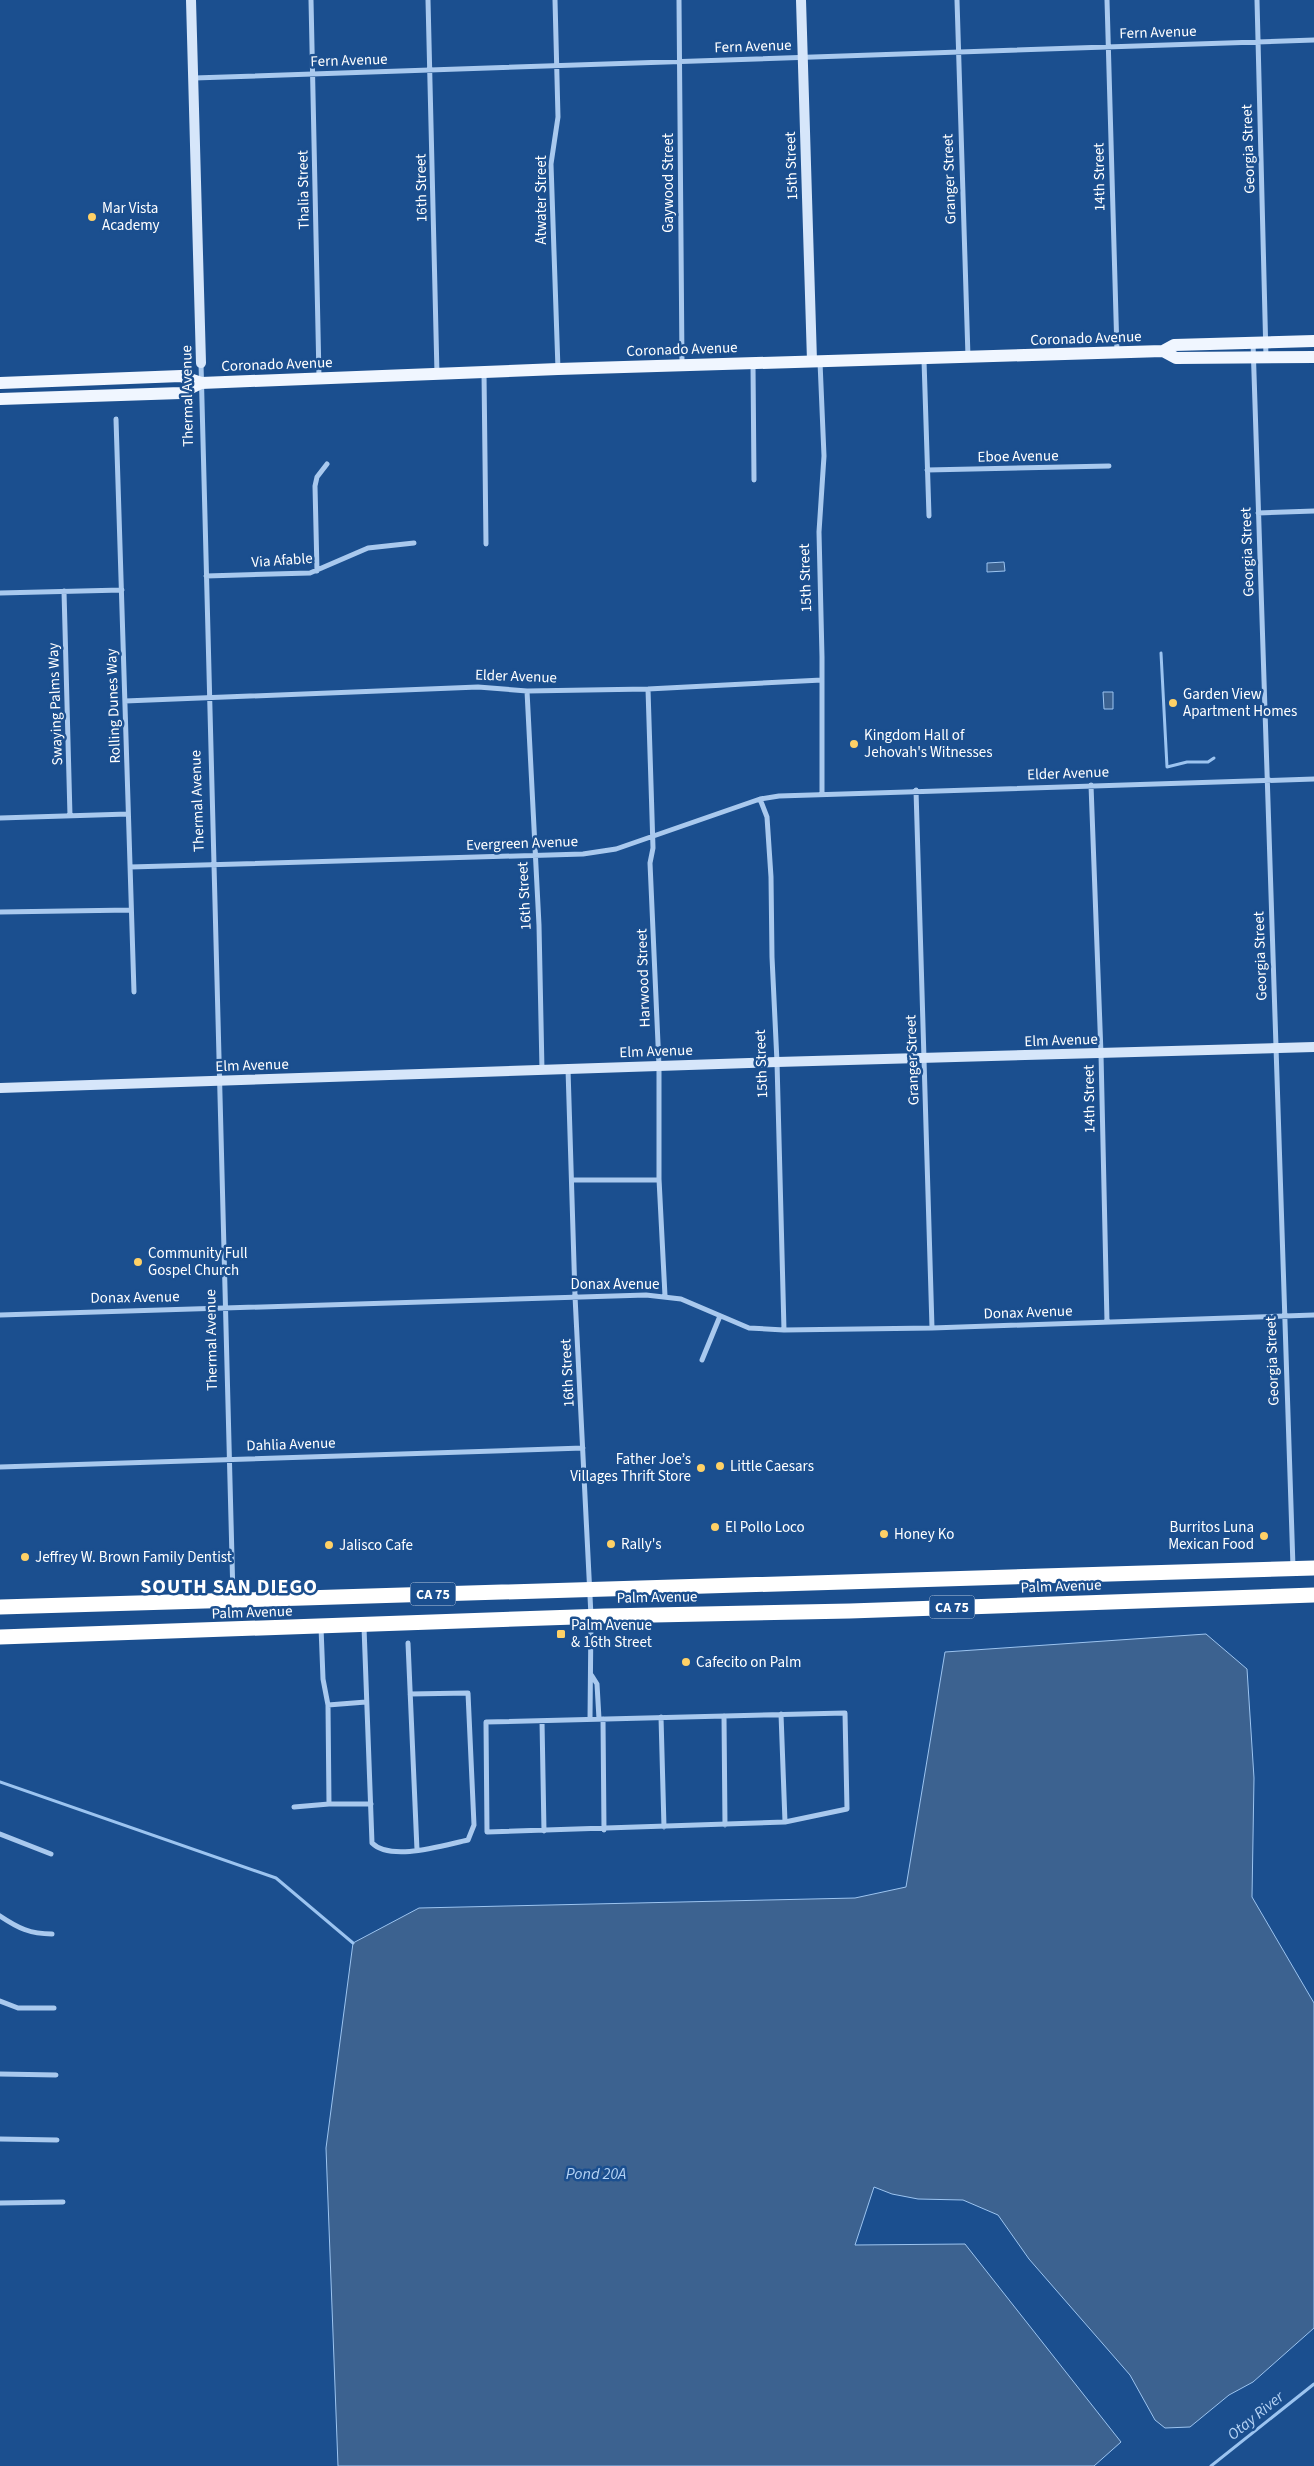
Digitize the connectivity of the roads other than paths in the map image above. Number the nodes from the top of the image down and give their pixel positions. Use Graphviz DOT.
graph roads {
  1 [pos="191,0"];
  2 [pos="311,0"];
  3 [pos="428,0"];
  4 [pos="555,0"];
  5 [pos="678,0"];
  6 [pos="801,0"];
  7 [pos="957,0"];
  8 [pos="1107,0"];
  9 [pos="1256,0"];
  10 [pos="1314,40"];
  11 [pos="1258,42"];
  12 [pos="1109,47"];
  13 [pos="958,52"];
  14 [pos="803,57"];
  15 [pos="678,61"];
  16 [pos="558,65"];
  17 [pos="430,70"];
  18 [pos="313,74"];
  19 [pos="194,78"];
  20 [pos="1314,341"];
  21 [pos="1266,342"];
  22 [pos="1252,343"];
  23 [pos="1163,352"];
  24 [pos="1117,353"];
  25 [pos="1314,357"];
  26 [pos="968,358"];
  27 [pos="1260,358"];
  28 [pos="924,360"];
  29 [pos="816,361"];
  30 [pos="201,363"];
  31 [pos="753,363"];
  32 [pos="682,366"];
  33 [pos="558,369"];
  34 [pos="484,373"];
  35 [pos="437,375"];
  36 [pos="320,379"];
  37 [pos="0,383"];
  38 [pos="201,383"];
  39 [pos="0,399"];
  40 [pos="116,419"];
  41 [pos="327,464"];
  42 [pos="1109,466"];
  43 [pos="927,470"];
  44 [pos="754,480"];
  45 [pos="1314,511"];
  46 [pos="1258,513"];
  47 [pos="929,516"];
  48 [pos="414,543"];
  49 [pos="486,544"];
  50 [pos="317,572"];
  51 [pos="206,576"];
  52 [pos="122,590"];
  53 [pos="64,591"];
  54 [pos="0,593"];
  55 [pos="822,680"];
  56 [pos="648,689"];
  57 [pos="527,691"];
  58 [pos="210,698"];
  59 [pos="125,701"];
  60 [pos="1314,778"];
  61 [pos="1267,780"];
  62 [pos="1091,785"];
  63 [pos="916,790"];
  64 [pos="822,793"];
  65 [pos="760,799"];
  66 [pos="128,814"];
  67 [pos="70,816"];
  68 [pos="0,818"];
  69 [pos="652,837"];
  70 [pos="534,855"];
  71 [pos="214,866"];
  72 [pos="130,868"];
  73 [pos="131,910"];
  74 [pos="0,912"];
  75 [pos="134,992"];
  76 [pos="1314,1047"];
  77 [pos="1275,1048"];
  78 [pos="1101,1054"];
  79 [pos="925,1059"];
  80 [pos="777,1062"];
  81 [pos="659,1066"];
  82 [pos="568,1069"];
  83 [pos="542,1070"];
  84 [pos="220,1081"];
  85 [pos="0,1088"];
  86 [pos="572,1180"];
  87 [pos="659,1180"];
  88 [pos="575,1296"];
  89 [pos="665,1296"];
  90 [pos="226,1308"];
  91 [pos="0,1315"];
  92 [pos="1314,1315"];
  93 [pos="720,1316"];
  94 [pos="1283,1316"];
  95 [pos="1107,1322"];
  96 [pos="932,1328"];
  97 [pos="784,1330"];
  98 [pos="702,1360"];
  99 [pos="584,1448"];
  100 [pos="229,1459"];
  101 [pos="0,1467"];
  102 [pos="1314,1568"];
  103 [pos="1293,1569"];
  104 [pos="589,1588"];
  105 [pos="1314,1595"];
  106 [pos="233,1600"];
  107 [pos="0,1607"];
  108 [pos="591,1616"];
  109 [pos="364,1624"];
  110 [pos="321,1627"];
  111 [pos="0,1638"];
  112 [pos="408,1643"];
  113 [pos="592,1676"];
  114 [pos="410,1694"];
  115 [pos="366,1702"];
  116 [pos="328,1705"];
  117 [pos="781,1714"];
  118 [pos="724,1716"];
  119 [pos="661,1718"];
  120 [pos="590,1719"];
  121 [pos="600,1719"];
  122 [pos="542,1721"];
  123 [pos="329,1804"];
  124 [pos="371,1804"];
  125 [pos="294,1808"];
  126 [pos="785,1822"];
  127 [pos="725,1825"];
  128 [pos="664,1828"];
  129 [pos="604,1830"];
  130 [pos="544,1831"];
  131 [pos="0,1834"];
  132 [pos="417,1850"];
  133 [pos="51,1854"];
  134 [pos="0,1916"];
  135 [pos="52,1934"];
  136 [pos="0,2000"];
  137 [pos="54,2008"];
  138 [pos="0,2074"];
  139 [pos="56,2075"];
  140 [pos="0,2139"];
  141 [pos="57,2140"];
  142 [pos="63,2202"];
  143 [pos="0,2203"];
  1 -- 19 [label="street, Thermal Avenue"];
  2 -- 18 [label="street, Thalia Street"];
  3 -- 17 [label="street, 16th Street"];
  4 -- 16 [label="street, Atwater Street"];
  5 -- 15 [label="street, Gaywood Street"];
  6 -- 14 [label="street, 15th Street"];
  7 -- 13 [label="street, Granger Street"];
  8 -- 12 [label="street, 14th Street"];
  9 -- 11 [label="street, Georgia Street"];
  10 -- 11 [label="street, Fern Avenue"];
  11 -- 12 [label="street, Fern Avenue"];
  11 -- 21 [label="street, Georgia Street"];
  12 -- 13 [label="street, Fern Avenue"];
  12 -- 24 [label="street, 14th Street"];
  13 -- 14 [label="street, Fern Avenue"];
  13 -- 26 [label="street, Granger Street"];
  14 -- 15 [label="street, Fern Avenue"];
  14 -- 29 [label="street, 15th Street"];
  15 -- 16 [label="street, Fern Avenue"];
  15 -- 32 [label="street, Gaywood Street"];
  16 -- 17 [label="street, Fern Avenue"];
  16 -- 33 [label="street, Atwater Street"];
  17 -- 18 [label="street, Fern Avenue"];
  17 -- 35 [label="street, 16th Street"];
  18 -- 19 [label="street, Fern Avenue"];
  18 -- 36 [label="street, Thalia Street"];
  19 -- 30 [label="street, Thermal Avenue"];
  20 -- 21 [label="main road"];
  21 -- 22 [label="main road"];
  21 -- 27 [label="street, Georgia Street"];
  22 -- 23 [label="main road"];
  22 -- 27 [label="street, Georgia Street"];
  23 -- 24 [label="main road, Coronado Avenue"];
  23 -- 27 [label="main road"];
  24 -- 26 [label="main road, Coronado Avenue"];
  25 -- 27 [label="main road"];
  26 -- 28 [label="main road, Coronado Avenue"];
  27 -- 46 [label="street, Georgia Street"];
  28 -- 29 [label="main road, Coronado Avenue"];
  28 -- 43 [label="street"];
  29 -- 31 [label="main road, Coronado Avenue"];
  29 -- 55 [label="street, 15th Street"];
  30 -- 38 [label="street, Thermal Avenue"];
  31 -- 32 [label="main road, Coronado Avenue"];
  31 -- 44 [label="street"];
  32 -- 33 [label="main road, Coronado Avenue"];
  33 -- 34 [label="main road, Coronado Avenue"];
  34 -- 35 [label="main road, Coronado Avenue"];
  34 -- 49 [label="street"];
  35 -- 36 [label="main road, Coronado Avenue"];
  36 -- 38 [label="main road, Coronado Avenue"];
  37 -- 38 [label="main road, Coronado Avenue"];
  38 -- 39 [label="main road, Coronado Avenue"];
  38 -- 51 [label="street, Thermal Avenue"];
  40 -- 52 [label="street, Rolling Dunes Way"];
  41 -- 50 [label="street"];
  42 -- 43 [label="street, Eboe Avenue"];
  43 -- 47 [label="street"];
  45 -- 46 [label="street"];
  46 -- 61 [label="street, Georgia Street"];
  48 -- 50 [label="street, Via Afable"];
  50 -- 51 [label="street, Via Afable"];
  51 -- 58 [label="street, Thermal Avenue"];
  52 -- 53 [label="street"];
  52 -- 59 [label="street, Rolling Dunes Way"];
  53 -- 54 [label="street"];
  53 -- 67 [label="street, Swaying Palms Way"];
  55 -- 56 [label="street, Elder Avenue"];
  55 -- 64 [label="street, 15th Street"];
  56 -- 57 [label="street, Elder Avenue"];
  56 -- 69 [label="street, Harwood Street"];
  57 -- 58 [label="street, Elder Avenue"];
  57 -- 70 [label="street, 16th Street"];
  58 -- 59 [label="street, Elder Avenue"];
  58 -- 71 [label="street, Thermal Avenue"];
  59 -- 66 [label="street, Rolling Dunes Way"];
  60 -- 61 [label="street, Elder Avenue"];
  61 -- 62 [label="street, Elder Avenue"];
  61 -- 77 [label="street, Georgia Street"];
  62 -- 63 [label="street, Elder Avenue"];
  62 -- 78 [label="street, 14th Street"];
  63 -- 64 [label="street, Elder Avenue"];
  63 -- 79 [label="street, Granger Street"];
  64 -- 65 [label="street, Evergreen Avenue"];
  65 -- 69 [label="street, Evergreen Avenue"];
  65 -- 80 [label="street, 15th Street"];
  66 -- 67 [label="street"];
  66 -- 72 [label="street, Rolling Dunes Way"];
  67 -- 68 [label="street"];
  69 -- 70 [label="street, Evergreen Avenue"];
  69 -- 81 [label="street, Harwood Street"];
  70 -- 71 [label="street, Evergreen Avenue"];
  70 -- 83 [label="street, 16th Street"];
  71 -- 72 [label="street, Evergreen Avenue"];
  71 -- 84 [label="street, Thermal Avenue"];
  72 -- 73 [label="street, Rolling Dunes Way"];
  73 -- 74 [label="street"];
  73 -- 75 [label="street, Rolling Dunes Way"];
  76 -- 77 [label="street, Elm Avenue"];
  77 -- 78 [label="street, Elm Avenue"];
  77 -- 94 [label="street, Georgia Street"];
  78 -- 79 [label="street, Elm Avenue"];
  78 -- 95 [label="street, 14th Street"];
  79 -- 80 [label="street, Elm Avenue"];
  79 -- 96 [label="street, Granger Street"];
  80 -- 81 [label="street, Elm Avenue"];
  80 -- 97 [label="street, 15th Street"];
  81 -- 82 [label="street, Elm Avenue"];
  81 -- 87 [label="street, Harwood Street"];
  82 -- 83 [label="street, Elm Avenue"];
  82 -- 86 [label="street, 16th Street"];
  83 -- 84 [label="street, Elm Avenue"];
  84 -- 85 [label="street, Elm Avenue"];
  84 -- 90 [label="street, Thermal Avenue"];
  86 -- 87 [label="street"];
  86 -- 88 [label="street, 16th Street"];
  87 -- 89 [label="street, Harwood Street"];
  88 -- 89 [label="street, Donax Avenue"];
  88 -- 90 [label="street, Donax Avenue"];
  88 -- 99 [label="street, 16th Street"];
  89 -- 93 [label="street, Donax Avenue"];
  90 -- 91 [label="street, Donax Avenue"];
  90 -- 100 [label="street, Thermal Avenue"];
  92 -- 94 [label="street, Donax Avenue"];
  93 -- 97 [label="street, Donax Avenue"];
  93 -- 98 [label="street"];
  94 -- 95 [label="street, Donax Avenue"];
  94 -- 103 [label="street, Georgia Street"];
  95 -- 96 [label="street, Donax Avenue"];
  96 -- 97 [label="street, Donax Avenue"];
  99 -- 100 [label="street, Dahlia Avenue"];
  99 -- 104 [label="street, 16th Street"];
  100 -- 101 [label="street, Dahlia Avenue"];
  100 -- 106 [label="street, Thermal Avenue"];
  102 -- 103 [label="highway, Palm Avenue / CA 75"];
  103 -- 104 [label="highway, Palm Avenue / CA 75"];
  104 -- 106 [label="highway, Palm Avenue / CA 75"];
  104 -- 108 [label="street, 16th Street"];
  105 -- 108 [label="highway, Palm Avenue / CA 75"];
  106 -- 107 [label="highway, Palm Avenue / CA 75"];
  108 -- 109 [label="highway, Palm Avenue / CA 75"];
  108 -- 113 [label="street, 16th Street"];
  109 -- 110 [label="highway, Palm Avenue / CA 75"];
  109 -- 115 [label="street"];
  110 -- 111 [label="highway, Palm Avenue / CA 75"];
  110 -- 116 [label="street"];
  112 -- 114 [label="street"];
  113 -- 120 [label="street, 16th Street"];
  113 -- 121 [label="street, 16th Street"];
  114 -- 132 [label="street"];
  114 -- 132 [label="street"];
  115 -- 116 [label="street"];
  115 -- 124 [label="street"];
  116 -- 123 [label="street"];
  117 -- 118 [label="street"];
  117 -- 126 [label="street"];
  117 -- 126 [label="street"];
  118 -- 119 [label="street"];
  118 -- 127 [label="street"];
  119 -- 121 [label="street"];
  119 -- 128 [label="street"];
  120 -- 121 [label="street"];
  120 -- 122 [label="street"];
  121 -- 129 [label="street, 16th Street"];
  122 -- 130 [label="street"];
  122 -- 130 [label="street"];
  123 -- 124 [label="street"];
  123 -- 125 [label="street"];
  124 -- 132 [label="street"];
  126 -- 127 [label="street"];
  127 -- 128 [label="street"];
  128 -- 129 [label="street"];
  129 -- 130 [label="street"];
  131 -- 133 [label="street"];
  134 -- 135 [label="street"];
  136 -- 137 [label="street"];
  138 -- 139 [label="street"];
  140 -- 141 [label="street"];
  142 -- 143 [label="street"];
}
